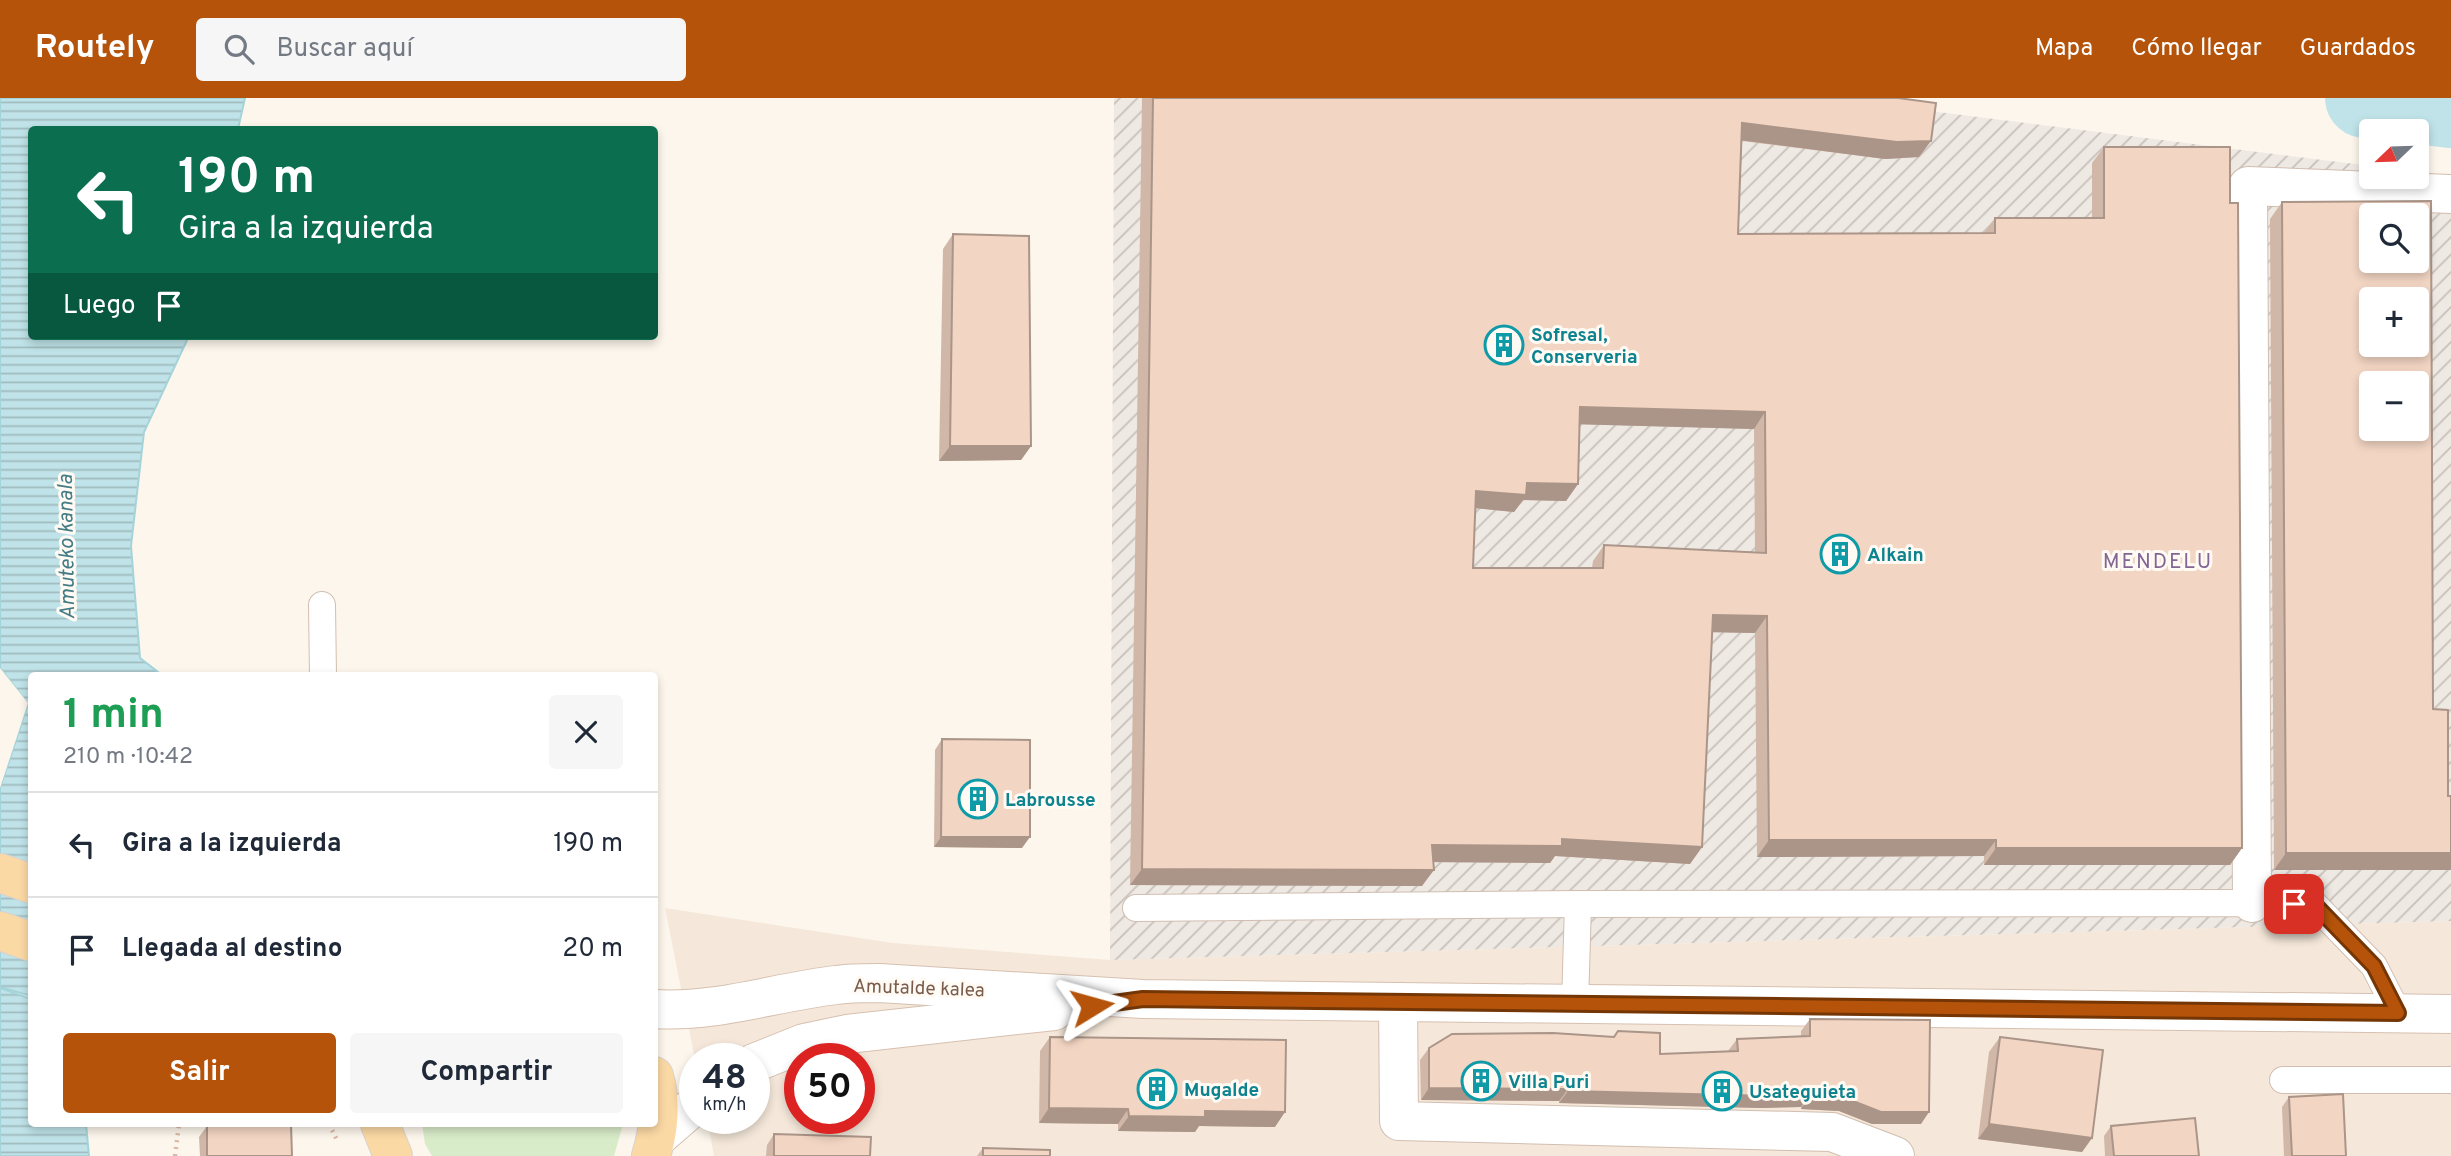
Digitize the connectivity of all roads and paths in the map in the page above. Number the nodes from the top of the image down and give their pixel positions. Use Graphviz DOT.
graph roads {
  1 [pos="2451,194"];
  2 [pos="322,605"];
  3 [pos="323,672"];
  4 [pos="0,873"];
  5 [pos="28,883"];
  6 [pos="2252,903"];
  7 [pos="1578,904"];
  8 [pos="1136,908"];
  9 [pos="0,931"];
  10 [pos="28,941"];
  11 [pos="1143,999"];
  12 [pos="1398,1002"];
  13 [pos="1574,1004"];
  14 [pos="658,1009"];
  15 [pos="2398,1013"];
  16 [pos="2451,1014"];
  17 [pos="770,1056"];
  18 [pos="2283,1080"];
  19 [pos="2451,1080"];
  20 [pos="658,1099"];
  21 [pos="679,1121"];
  22 [pos="658,1123"];
  23 [pos="179,1127"];
  24 [pos="657,1127"];
  25 [pos="654,1147"];
  26 [pos="175,1156"];
  27 [pos="1895,1156"];
  1 -- 6 [label="main road"];
  2 -- 3 [label="lane"];
  4 -- 5 [label="main road"];
  6 -- 7 [label="lane"];
  6 -- 15 [label="lane"];
  7 -- 8 [label="lane"];
  7 -- 13 [label="lane"];
  9 -- 10 [label="main road"];
  11 -- 12 [label="main road, Amutalde kalea"];
  11 -- 14 [label="main road, Amutalde kalea"];
  11 -- 17 [label="main road, Amutalde kalea"];
  12 -- 13 [label="main road, Amutalde kalea"];
  12 -- 27 [label="main road"];
  13 -- 15 [label="main road, Amutalde kalea"];
  15 -- 16 [label="main road, Amutalde kalea"];
  18 -- 19 [label="lane"];
  20 -- 22 [label="main road"];
  21 -- 25 [label="main road"];
  23 -- 26 [label="path"];
  24 -- 25 [label="main road"];
}
